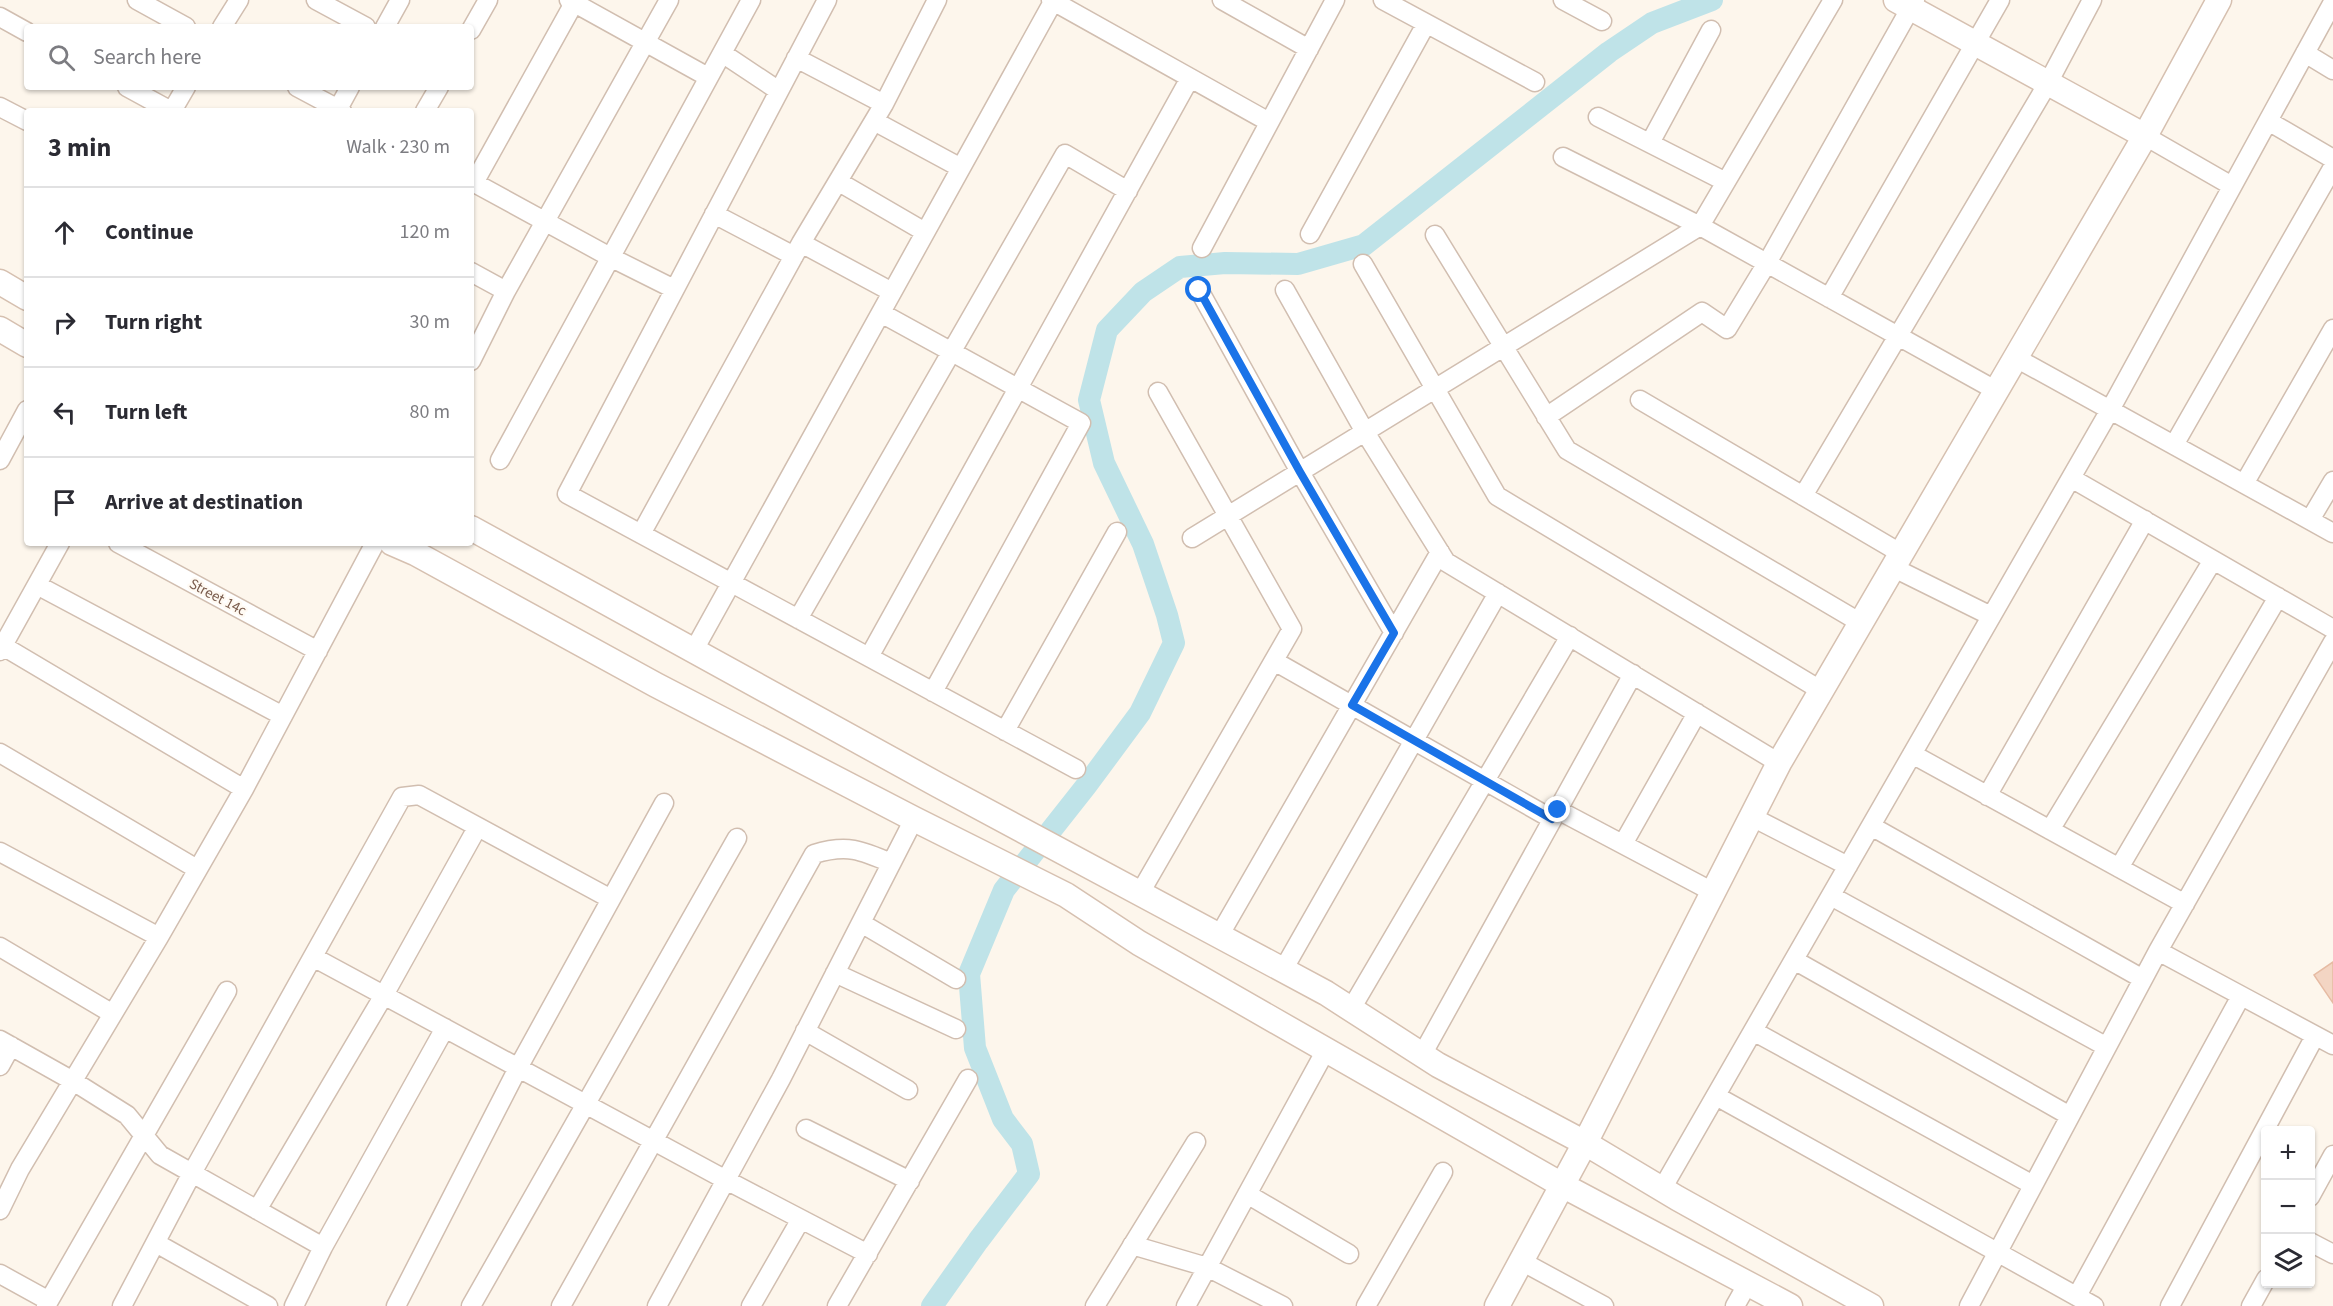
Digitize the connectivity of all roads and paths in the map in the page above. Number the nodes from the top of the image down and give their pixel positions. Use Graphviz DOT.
graph roads {
  1 [pos="137,0"];
  2 [pos="238,0"];
  3 [pos="316,0"];
  4 [pos="400,0"];
  5 [pos="488,0"];
  6 [pos="669,0"];
  7 [pos="751,0"];
  8 [pos="827,0"];
  9 [pos="938,0"];
  10 [pos="1053,0"];
  11 [pos="1222,0"];
  12 [pos="1335,0"];
  13 [pos="1383,0"];
  14 [pos="1563,0"];
  15 [pos="1833,0"];
  16 [pos="2000,0"];
  17 [pos="2092,0"];
  18 [pos="2219,0"];
  19 [pos="572,1"];
  20 [pos="2333,2"];
  21 [pos="1908,3"];
  22 [pos="0,17"];
  23 [pos="1602,21"];
  24 [pos="181,24"];
  25 [pos="224,24"];
  26 [pos="360,24"];
  27 [pos="387,24"];
  28 [pos="1426,24"];
  29 [pos="474,25"];
  30 [pos="24,30"];
  31 [pos="1711,30"];
  32 [pos="645,43"];
  33 [pos="1976,44"];
  34 [pos="1309,49"];
  35 [pos="722,52"];
  36 [pos="2305,53"];
  37 [pos="796,58"];
  38 [pos="2333,70"];
  39 [pos="708,77"];
  40 [pos="1190,78"];
  41 [pos="1535,82"];
  42 [pos="2048,83"];
  43 [pos="133,90"];
  44 [pos="184,90"];
  45 [pos="303,90"];
  46 [pos="350,90"];
  47 [pos="437,90"];
  48 [pos="779,91"];
  49 [pos="884,104"];
  50 [pos="0,107"];
  51 [pos="166,108"];
  52 [pos="174,108"];
  53 [pos="336,108"];
  54 [pos="341,108"];
  55 [pos="427,108"];
  56 [pos="1598,117"];
  57 [pos="24,119"];
  58 [pos="874,121"];
  59 [pos="2268,121"];
  60 [pos="1269,122"];
  61 [pos="2145,136"];
  62 [pos="1650,143"];
  63 [pos="1563,157"];
  64 [pos="2333,159"];
  65 [pos="2333,167"];
  66 [pos="961,168"];
  67 [pos="474,178"];
  68 [pos="839,182"];
  69 [pos="1726,182"];
  70 [pos="474,183"];
  71 [pos="2232,186"];
  72 [pos="1128,191"];
  73 [pos="714,214"];
  74 [pos="545,222"];
  75 [pos="1700,226"];
  76 [pos="926,232"];
  77 [pos="1310,234"];
  78 [pos="1436,235"];
  79 [pos="1202,248"];
  80 [pos="798,250"];
  81 [pos="610,257"];
  82 [pos="1767,263"];
  83 [pos="1363,264"];
  84 [pos="474,274"];
  85 [pos="0,282"];
  86 [pos="674,289"];
  87 [pos="1199,290"];
  88 [pos="1285,290"];
  89 [pos="506,291"];
  90 [pos="892,292"];
  91 [pos="24,296"];
  92 [pos="1829,298"];
  93 [pos="880,313"];
  94 [pos="0,329"];
  95 [pos="2333,329"];
  96 [pos="1898,336"];
  97 [pos="24,343"];
  98 [pos="1503,347"];
  99 [pos="474,352"];
  100 [pos="951,352"];
  101 [pos="2016,358"];
  102 [pos="1435,388"];
  103 [pos="1018,389"];
  104 [pos="1996,391"];
  105 [pos="1158,392"];
  106 [pos="1640,400"];
  107 [pos="2110,410"];
  108 [pos="24,416"];
  109 [pos="1546,417"];
  110 [pos="1365,432"];
  111 [pos="2174,445"];
  112 [pos="0,460"];
  113 [pos="500,460"];
  114 [pos="1300,472"];
  115 [pos="2071,478"];
  116 [pos="2333,481"];
  117 [pos="2244,484"];
  118 [pos="1803,496"];
  119 [pos="1228,516"];
  120 [pos="2145,520"];
  121 [pos="2310,520"];
  122 [pos="474,530"];
  123 [pos="1117,532"];
  124 [pos="2333,533"];
  125 [pos="641,534"];
  126 [pos="1192,538"];
  127 [pos="58,546"];
  128 [pos="124,546"];
  129 [pos="373,546"];
  130 [pos="399,546"];
  131 [pos="1440,552"];
  132 [pos="2213,560"];
  133 [pos="1898,561"];
  134 [pos="731,583"];
  135 [pos="37,585"];
  136 [pos="1497,593"];
  137 [pos="2278,597"];
  138 [pos="1991,616"];
  139 [pos="798,619"];
  140 [pos="1861,623"];
  141 [pos="2333,629"];
  142 [pos="1394,633"];
  143 [pos="1570,636"];
  144 [pos="2333,642"];
  145 [pos="2,648"];
  146 [pos="694,650"];
  147 [pos="318,651"];
  148 [pos="869,657"];
  149 [pos="1274,661"];
  150 [pos="1633,674"];
  151 [pos="1822,691"];
  152 [pos="933,692"];
  153 [pos="1352,705"];
  154 [pos="1697,713"];
  155 [pos="283,716"];
  156 [pos="1005,731"];
  157 [pos="1414,740"];
  158 [pos="0,753"];
  159 [pos="1912,754"];
  160 [pos="1779,763"];
  161 [pos="1076,769"];
  162 [pos="1485,781"];
  163 [pos="244,789"];
  164 [pos="1987,796"];
  165 [pos="664,803"];
  166 [pos="1555,814"];
  167 [pos="1752,817"];
  168 [pos="914,819"];
  169 [pos="1871,826"];
  170 [pos="477,828"];
  171 [pos="2050,830"];
  172 [pos="737,838"];
  173 [pos="1623,844"];
  174 [pos="0,852"];
  175 [pos="891,864"];
  176 [pos="1848,866"];
  177 [pos="196,868"];
  178 [pos="2119,868"];
  179 [pos="1713,892"];
  180 [pos="1140,893"];
  181 [pos="1831,896"];
  182 [pos="611,899"];
  183 [pos="2185,904"];
  184 [pos="861,923"];
  185 [pos="1219,936"];
  186 [pos="159,937"];
  187 [pos="0,947"];
  188 [pos="2158,951"];
  189 [pos="313,957"];
  190 [pos="1794,960"];
  191 [pos="1283,970"];
  192 [pos="835,973"];
  193 [pos="956,979"];
  194 [pos="2143,979"];
  195 [pos="227,991"];
  196 [pos="384,995"];
  197 [pos="2241,996"];
  198 [pos="1351,1009"];
  199 [pos="113,1014"];
  200 [pos="445,1028"];
  201 [pos="956,1029"];
  202 [pos="805,1031"];
  203 [pos="1753,1031"];
  204 [pos="2315,1036"];
  205 [pos="5,1043"];
  206 [pos="2333,1045"];
  207 [pos="2107,1047"];
  208 [pos="1327,1048"];
  209 [pos="1422,1055"];
  210 [pos="0,1066"];
  211 [pos="518,1068"];
  212 [pos="968,1078"];
  213 [pos="73,1081"];
  214 [pos="908,1090"];
  215 [pos="1716,1095"];
  216 [pos="585,1105"];
  217 [pos="2070,1116"];
  218 [pos="806,1130"];
  219 [pos="143,1135"];
  220 [pos="653,1141"];
  221 [pos="1196,1142"];
  222 [pos="1585,1143"];
  223 [pos="2331,1164"];
  224 [pos="1443,1172"];
  225 [pos="192,1173"];
  226 [pos="726,1180"];
  227 [pos="910,1181"];
  228 [pos="1562,1185"];
  229 [pos="2033,1185"];
  230 [pos="1662,1189"];
  231 [pos="2315,1189"];
  232 [pos="1247,1194"];
  233 [pos="0,1210"];
  234 [pos="257,1210"];
  235 [pos="801,1219"];
  236 [pos="156,1243"];
  237 [pos="1132,1245"];
  238 [pos="2315,1245"];
  239 [pos="323,1247"];
  240 [pos="1998,1252"];
  241 [pos="868,1254"];
  242 [pos="1349,1254"];
  243 [pos="2333,1254"];
  244 [pos="1521,1261"];
  245 [pos="1207,1267"];
  246 [pos="0,1274"];
  247 [pos="1748,1283"];
  248 [pos="2262,1288"];
  249 [pos="2077,1296"];
  250 [pos="47,1304"];
  251 [pos="2256,1304"];
  252 [pos="122,1306"];
  253 [pos="268,1306"];
  254 [pos="294,1306"];
  255 [pos="396,1306"];
  256 [pos="471,1306"];
  257 [pos="561,1306"];
  258 [pos="657,1306"];
  259 [pos="751,1306"];
  260 [pos="837,1306"];
  261 [pos="1095,1306"];
  262 [pos="1186,1306"];
  263 [pos="1284,1306"];
  264 [pos="1366,1306"];
  265 [pos="1497,1306"];
  266 [pos="1604,1306"];
  267 [pos="1735,1306"];
  268 [pos="1790,1306"];
  269 [pos="1871,1306"];
  270 [pos="1969,1306"];
  271 [pos="2094,1306"];
  272 [pos="2169,1306"];
  1 -- 24 [label="street"];
  2 -- 25 [label="street"];
  3 -- 26 [label="street"];
  4 -- 27 [label="street"];
  5 -- 29 [label="street"];
  6 -- 32 [label="street"];
  7 -- 35 [label="street"];
  8 -- 37 [label="street"];
  9 -- 49 [label="street"];
  10 -- 40 [label="street"];
  10 -- 66 [label="street"];
  11 -- 34 [label="street"];
  12 -- 34 [label="street"];
  13 -- 28 [label="street"];
  14 -- 23 [label="street"];
  15 -- 69 [label="street"];
  16 -- 33 [label="street"];
  17 -- 42 [label="street"];
  18 -- 61 [label="main road"];
  19 -- 32 [label="street"];
  19 -- 67 [label="street"];
  20 -- 36 [label="street"];
  21 -- 33 [label="main road"];
  21 -- 82 [label="street"];
  22 -- 30 [label="street"];
  28 -- 41 [label="street"];
  28 -- 77 [label="street"];
  31 -- 62 [label="street"];
  32 -- 39 [label="street"];
  32 -- 74 [label="street"];
  33 -- 42 [label="main road"];
  33 -- 92 [label="street"];
  34 -- 60 [label="street"];
  35 -- 39 [label="street"];
  35 -- 48 [label="street"];
  36 -- 38 [label="street"];
  36 -- 59 [label="street"];
  37 -- 48 [label="street"];
  37 -- 49 [label="street"];
  39 -- 81 [label="street"];
  40 -- 60 [label="street"];
  40 -- 72 [label="street"];
  42 -- 61 [label="main road"];
  42 -- 96 [label="street"];
  43 -- 51 [label="street"];
  44 -- 52 [label="street"];
  45 -- 53 [label="street"];
  46 -- 54 [label="street"];
  47 -- 55 [label="street"];
  48 -- 73 [label="street"];
  49 -- 58 [label="street"];
  50 -- 57 [label="street"];
  56 -- 62 [label="street"];
  58 -- 66 [label="street"];
  58 -- 68 [label="street"];
  59 -- 64 [label="street"];
  59 -- 71 [label="street"];
  60 -- 79 [label="street"];
  61 -- 71 [label="street"];
  61 -- 101 [label="main road"];
  62 -- 69 [label="street"];
  63 -- 75 [label="street"];
  65 -- 111 [label="street"];
  66 -- 76 [label="street"];
  68 -- 76 [label="street"];
  68 -- 80 [label="street"];
  69 -- 75 [label="street"];
  70 -- 74 [label="street"];
  71 -- 107 [label="street"];
  72 -- 100 [label="street"];
  72 -- 103 [label="street"];
  73 -- 80 [label="street"];
  73 -- 86 [label="street"];
  74 -- 81 [label="street"];
  74 -- 89 [label="street"];
  75 -- 82 [label="street"];
  75 -- 98 [label="street"];
  76 -- 90 [label="street"];
  78 -- 98 [label="street"];
  80 -- 90 [label="street"];
  80 -- 125 [label="street"];
  81 -- 86 [label="street"];
  81 -- 113 [label="street"];
  82 -- 92 [label="street"];
  82 -- 109 [label="street"];
  83 -- 102 [label="street"];
  84 -- 89 [label="street"];
  85 -- 91 [label="main road"];
  86 -- 125 [label="street"];
  87 -- 114 [label="street"];
  88 -- 110 [label="street"];
  89 -- 99 [label="street"];
  90 -- 93 [label="street"];
  92 -- 96 [label="street"];
  93 -- 100 [label="street"];
  93 -- 134 [label="street"];
  94 -- 97 [label="main road"];
  95 -- 117 [label="street"];
  96 -- 104 [label="street"];
  96 -- 118 [label="street"];
  98 -- 102 [label="street"];
  98 -- 109 [label="street"];
  100 -- 103 [label="street"];
  100 -- 139 [label="street"];
  101 -- 104 [label="main road"];
  101 -- 107 [label="street"];
  102 -- 110 [label="street"];
  102 -- 151 [label="street"];
  103 -- 148 [label="street"];
  103 -- 152 [label="street"];
  104 -- 133 [label="main road"];
  105 -- 119 [label="street"];
  106 -- 118 [label="street"];
  107 -- 111 [label="street"];
  107 -- 115 [label="street"];
  108 -- 112 [label="street"];
  109 -- 140 [label="street"];
  110 -- 114 [label="street"];
  110 -- 131 [label="street"];
  111 -- 117 [label="street"];
  114 -- 119 [label="street"];
  114 -- 142 [label="street"];
  115 -- 120 [label="street"];
  115 -- 138 [label="street"];
  116 -- 121 [label="street"];
  117 -- 121 [label="street"];
  118 -- 133 [label="street"];
  119 -- 126 [label="street"];
  119 -- 149 [label="street"];
  120 -- 132 [label="street"];
  120 -- 164 [label="street"];
  121 -- 124 [label="street"];
  122 -- 146 [label="main road"];
  123 -- 156 [label="street"];
  125 -- 134 [label="street"];
  127 -- 135 [label="street"];
  128 -- 147 [label="street, Street 14c"];
  129 -- 147 [label="street"];
  130 -- 168 [label="main road"];
  131 -- 136 [label="street"];
  131 -- 142 [label="street"];
  132 -- 137 [label="street"];
  132 -- 171 [label="street"];
  133 -- 138 [label="street"];
  133 -- 140 [label="main road"];
  134 -- 139 [label="street"];
  134 -- 146 [label="street"];
  135 -- 145 [label="street"];
  135 -- 155 [label="street"];
  136 -- 143 [label="street"];
  136 -- 157 [label="street"];
  137 -- 141 [label="street"];
  137 -- 178 [label="street"];
  138 -- 159 [label="street"];
  139 -- 148 [label="street"];
  140 -- 151 [label="main road"];
  142 -- 153 [label="street"];
  143 -- 150 [label="street"];
  143 -- 162 [label="street"];
  144 -- 183 [label="street"];
  145 -- 163 [label="street"];
  146 -- 180 [label="main road"];
  147 -- 155 [label="street"];
  148 -- 152 [label="street"];
  149 -- 153 [label="street"];
  149 -- 180 [label="street"];
  150 -- 154 [label="street"];
  150 -- 166 [label="street"];
  151 -- 160 [label="main road"];
  152 -- 156 [label="street"];
  153 -- 157 [label="street"];
  153 -- 185 [label="street"];
  154 -- 160 [label="street"];
  154 -- 173 [label="street"];
  155 -- 163 [label="street"];
  156 -- 161 [label="street"];
  157 -- 162 [label="street"];
  157 -- 191 [label="street"];
  158 -- 177 [label="street"];
  159 -- 164 [label="street"];
  159 -- 169 [label="street"];
  160 -- 167 [label="main road"];
  162 -- 166 [label="street"];
  162 -- 198 [label="street"];
  163 -- 177 [label="street"];
  164 -- 171 [label="street"];
  165 -- 182 [label="street"];
  166 -- 173 [label="street"];
  166 -- 209 [label="street"];
  167 -- 176 [label="street"];
  167 -- 179 [label="main road"];
  168 -- 175 [label="street"];
  168 -- 208 [label="main road"];
  169 -- 176 [label="street"];
  169 -- 194 [label="street"];
  170 -- 182 [label="street"];
  170 -- 189 [label="street"];
  170 -- 196 [label="street"];
  171 -- 178 [label="street"];
  172 -- 216 [label="street"];
  173 -- 179 [label="street"];
  174 -- 186 [label="street"];
  175 -- 184 [label="street"];
  175 -- 220 [label="street"];
  176 -- 181 [label="street"];
  177 -- 186 [label="street"];
  178 -- 183 [label="street"];
  179 -- 222 [label="main road"];
  180 -- 185 [label="main road"];
  181 -- 190 [label="street"];
  181 -- 207 [label="street"];
  182 -- 211 [label="street"];
  183 -- 188 [label="street"];
  184 -- 192 [label="street"];
  184 -- 193 [label="street"];
  185 -- 191 [label="main road"];
  186 -- 199 [label="street"];
  187 -- 199 [label="street"];
  188 -- 194 [label="street"];
  188 -- 197 [label="street"];
  189 -- 196 [label="street"];
  189 -- 225 [label="street"];
  190 -- 203 [label="street"];
  190 -- 217 [label="street"];
  191 -- 198 [label="main road"];
  192 -- 201 [label="street"];
  192 -- 202 [label="street"];
  194 -- 207 [label="street"];
  195 -- 219 [label="street"];
  196 -- 200 [label="street"];
  196 -- 234 [label="street"];
  197 -- 204 [label="street"];
  197 -- 249 [label="street"];
  198 -- 209 [label="main road"];
  199 -- 213 [label="street"];
  200 -- 211 [label="street"];
  200 -- 239 [label="street"];
  202 -- 214 [label="street"];
  202 -- 226 [label="street"];
  203 -- 215 [label="street"];
  203 -- 229 [label="street"];
  204 -- 206 [label="street"];
  204 -- 272 [label="street"];
  205 -- 210 [label="street"];
  205 -- 213 [label="street"];
  207 -- 217 [label="street"];
  208 -- 228 [label="main road"];
  208 -- 232 [label="street"];
  209 -- 222 [label="main road"];
  211 -- 216 [label="street"];
  211 -- 255 [label="street"];
  212 -- 227 [label="street"];
  213 -- 219 [label="street"];
  213 -- 233 [label="street"];
  215 -- 230 [label="street"];
  215 -- 240 [label="street"];
  216 -- 220 [label="street"];
  216 -- 256 [label="street"];
  217 -- 229 [label="street"];
  218 -- 227 [label="street"];
  219 -- 225 [label="street"];
  219 -- 250 [label="street"];
  220 -- 226 [label="street"];
  220 -- 257 [label="street"];
  221 -- 237 [label="street"];
  222 -- 228 [label="main road"];
  222 -- 230 [label="main road"];
  223 -- 231 [label="street"];
  224 -- 264 [label="street"];
  225 -- 234 [label="street"];
  225 -- 236 [label="street"];
  226 -- 235 [label="street"];
  226 -- 258 [label="street"];
  227 -- 241 [label="street"];
  228 -- 244 [label="main road"];
  228 -- 247 [label="main road"];
  229 -- 240 [label="street"];
  230 -- 269 [label="main road"];
  232 -- 242 [label="street"];
  232 -- 245 [label="street"];
  234 -- 239 [label="street"];
  235 -- 241 [label="street"];
  235 -- 259 [label="street"];
  236 -- 252 [label="street"];
  236 -- 253 [label="street"];
  237 -- 245 [label="street"];
  237 -- 261 [label="street"];
  238 -- 243 [label="street"];
  239 -- 254 [label="street"];
  240 -- 249 [label="street"];
  240 -- 270 [label="street"];
  241 -- 260 [label="street"];
  244 -- 265 [label="main road"];
  244 -- 266 [label="street"];
  245 -- 262 [label="street"];
  245 -- 263 [label="street"];
  246 -- 250 [label="street"];
  247 -- 267 [label="street"];
  247 -- 268 [label="main road"];
  248 -- 251 [label="street"];
  249 -- 271 [label="street"];
}
